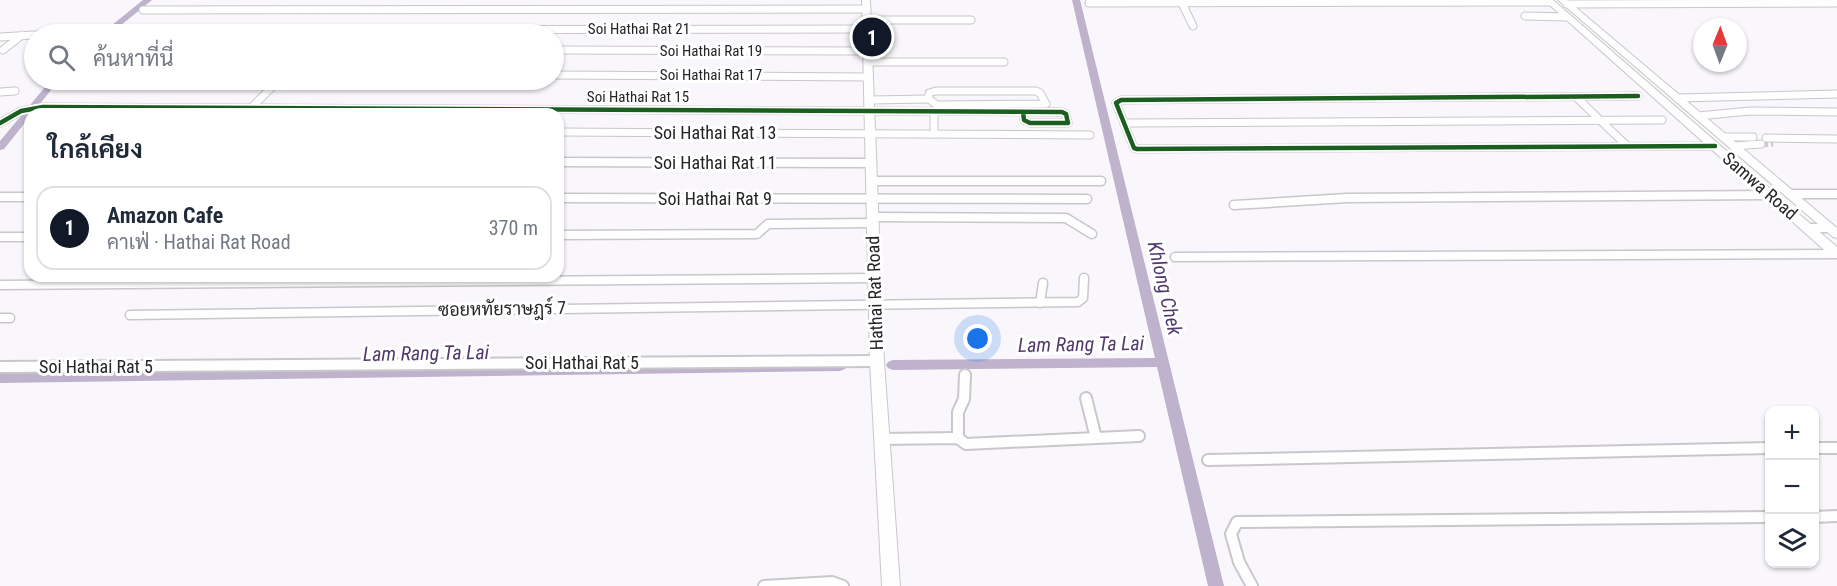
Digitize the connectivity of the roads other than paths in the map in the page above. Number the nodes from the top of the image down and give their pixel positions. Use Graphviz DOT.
graph roads {
  1 [pos="1549,1"];
  2 [pos="1565,2"];
  3 [pos="1089,3"];
  4 [pos="1182,3"];
  5 [pos="1837,3"];
  6 [pos="143,10"];
  7 [pos="867,14"];
  8 [pos="1525,16"];
  9 [pos="1567,17"];
  10 [pos="971,20"];
  11 [pos="422,24"];
  12 [pos="1193,26"];
  13 [pos="22,35"];
  14 [pos="0,37"];
  15 [pos="564,50"];
  16 [pos="3,51"];
  17 [pos="868,56"];
  18 [pos="1004,62"];
  19 [pos="564,75"];
  20 [pos="869,77"];
  21 [pos="269,90"];
  22 [pos="15,91"];
  23 [pos="0,92"];
  24 [pos="1837,94"];
  25 [pos="1638,96"];
  26 [pos="1576,97"];
  27 [pos="1677,98"];
  28 [pos="929,99"];
  29 [pos="870,105"];
  30 [pos="252,107"];
  31 [pos="33,108"];
  32 [pos="24,110"];
  33 [pos="934,111"];
  34 [pos="1023,112"];
  35 [pos="1837,112"];
  36 [pos="1698,116"];
  37 [pos="1600,120"];
  38 [pos="1662,120"];
  39 [pos="0,123"];
  40 [pos="1124,123"];
  41 [pos="564,132"];
  42 [pos="872,134"];
  43 [pos="934,134"];
  44 [pos="1090,135"];
  45 [pos="1724,137"];
  46 [pos="1837,139"];
  47 [pos="1770,140"];
  48 [pos="1626,145"];
  49 [pos="1714,146"];
  50 [pos="1734,146"];
  51 [pos="564,162"];
  52 [pos="872,163"];
  53 [pos="873,181"];
  54 [pos="1101,181"];
  55 [pos="1790,194"];
  56 [pos="1837,194"];
  57 [pos="1770,195"];
  58 [pos="0,197"];
  59 [pos="24,197"];
  60 [pos="564,198"];
  61 [pos="873,199"];
  62 [pos="1087,200"];
  63 [pos="1234,205"];
  64 [pos="872,220"];
  65 [pos="1807,228"];
  66 [pos="1833,231"];
  67 [pos="1092,234"];
  68 [pos="564,235"];
  69 [pos="0,237"];
  70 [pos="24,237"];
  71 [pos="1837,254"];
  72 [pos="1176,257"];
  73 [pos="874,278"];
  74 [pos="1084,278"];
  75 [pos="564,280"];
  76 [pos="375,282"];
  77 [pos="1043,283"];
  78 [pos="0,285"];
  79 [pos="1040,303"];
  80 [pos="875,304"];
  81 [pos="130,315"];
  82 [pos="877,361"];
  83 [pos="0,367"];
  84 [pos="965,375"];
  85 [pos="1086,398"];
  86 [pos="1139,436"];
  87 [pos="958,438"];
  88 [pos="1096,438"];
  89 [pos="881,439"];
  90 [pos="1765,448"];
  91 [pos="1819,448"];
  92 [pos="1837,448"];
  93 [pos="1208,460"];
  94 [pos="1837,516"];
  95 [pos="1765,517"];
  96 [pos="1819,517"];
  97 [pos="788,585"];
  98 [pos="764,586"];
  99 [pos="843,586"];
  100 [pos="891,586"];
  101 [pos="1252,586"];
  1 -- 4 [label="street"];
  1 -- 9 [label="street, Samwa Road"];
  2 -- 5 [label="street"];
  2 -- 27 [label="street, Samwa Road"];
  3 -- 4 [label="street"];
  4 -- 12 [label="street"];
  6 -- 7 [label="street"];
  7 -- 10 [label="street"];
  7 -- 11 [label="street, Soi Hathai Rat 21"];
  7 -- 17 [label="street, Hathai Rat Road"];
  8 -- 9 [label="street"];
  9 -- 49 [label="street, Samwa Road"];
  13 -- 14 [label="street"];
  13 -- 16 [label="street"];
  15 -- 17 [label="street, Soi Hathai Rat 19"];
  17 -- 18 [label="street, Soi Hathai Rat 19"];
  17 -- 20 [label="street, Hathai Rat Road"];
  19 -- 20 [label="street, Soi Hathai Rat 17"];
  20 -- 29 [label="street, Hathai Rat Road"];
  21 -- 30 [label="street"];
  22 -- 23 [label="street"];
  24 -- 27 [label="street"];
  25 -- 26 [label="street"];
  26 -- 37 [label="street"];
  26 -- 40 [label="street"];
  27 -- 36 [label="street, Samwa Road"];
  28 -- 28 [label="street"];
  28 -- 29 [label="street"];
  29 -- 30 [label="street, Soi Hathai Rat 15"];
  29 -- 33 [label="street, Soi Hathai Rat 15"];
  29 -- 42 [label="street, Hathai Rat Road"];
  30 -- 31 [label="street, Soi Hathai Rat 15"];
  32 -- 39 [label="street, Soi Hathai Rat 15"];
  33 -- 34 [label="street, Soi Hathai Rat 15"];
  33 -- 43 [label="street"];
  34 -- 34 [label="street, Soi Hathai Rat 15"];
  35 -- 36 [label="street"];
  36 -- 45 [label="street, Samwa Road"];
  37 -- 38 [label="street"];
  37 -- 40 [label="street"];
  37 -- 48 [label="street"];
  40 -- 48 [label="street"];
  41 -- 42 [label="street, Soi Hathai Rat 13"];
  42 -- 43 [label="street, Soi Hathai Rat 13"];
  42 -- 52 [label="street, Hathai Rat Road"];
  43 -- 44 [label="street, Soi Hathai Rat 13"];
  45 -- 50 [label="street, Samwa Road"];
  45 -- 50 [label="street"];
  46 -- 47 [label="street"];
  48 -- 49 [label="street"];
  49 -- 57 [label="street, Samwa Road"];
  50 -- 55 [label="street, Samwa Road"];
  51 -- 52 [label="street, Soi Hathai Rat 11"];
  52 -- 53 [label="street, Hathai Rat Road"];
  53 -- 54 [label="street"];
  53 -- 61 [label="street, Hathai Rat Road"];
  55 -- 56 [label="street"];
  55 -- 66 [label="street, Samwa Road"];
  57 -- 63 [label="street"];
  57 -- 65 [label="street, Samwa Road"];
  58 -- 59 [label="street"];
  60 -- 61 [label="street, Soi Hathai Rat 9"];
  61 -- 62 [label="street, Soi Hathai Rat 9"];
  61 -- 64 [label="street, Hathai Rat Road"];
  64 -- 67 [label="street"];
  64 -- 68 [label="street"];
  64 -- 73 [label="street, Hathai Rat Road"];
  65 -- 66 [label="street"];
  65 -- 71 [label="street, Samwa Road"];
  69 -- 70 [label="street"];
  71 -- 72 [label="street"];
  73 -- 75 [label="street"];
  73 -- 80 [label="street, Hathai Rat Road"];
  74 -- 79 [label="street, ซอยหทัยราษฎร์ 7"];
  76 -- 78 [label="street"];
  77 -- 79 [label="street"];
  79 -- 80 [label="street, ซอยหทัยราษฎร์ 7"];
  80 -- 81 [label="street, ซอยหทัยราษฎร์ 7"];
  80 -- 82 [label="street, Hathai Rat Road"];
  82 -- 83 [label="street, Soi Hathai Rat 5"];
  82 -- 89 [label="street, Hathai Rat Road"];
  84 -- 87 [label="street"];
  85 -- 88 [label="street"];
  86 -- 88 [label="street"];
  87 -- 88 [label="street"];
  87 -- 89 [label="street"];
  89 -- 100 [label="street, Hathai Rat Road"];
  90 -- 93 [label="street"];
  91 -- 92 [label="street"];
  94 -- 96 [label="street"];
  95 -- 101 [label="street"];
  97 -- 98 [label="street"];
  97 -- 99 [label="street"];
}
